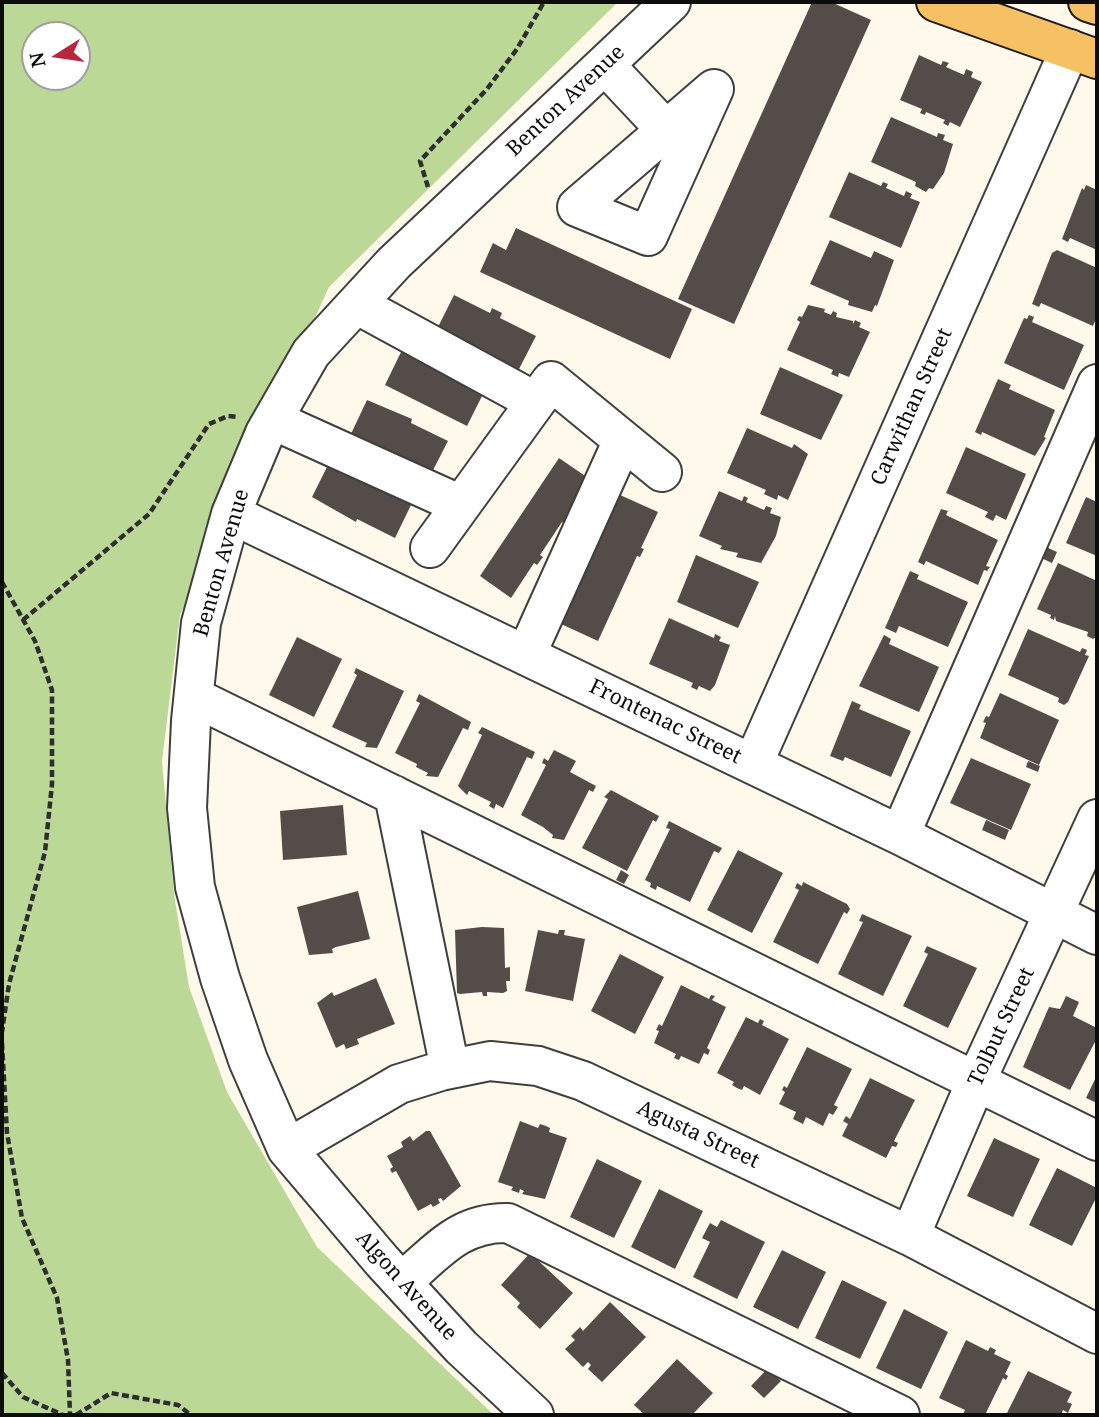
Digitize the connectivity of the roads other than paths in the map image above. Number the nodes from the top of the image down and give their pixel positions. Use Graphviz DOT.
graph roads {
  1 [pos="671,2"];
  2 [pos="936,2"];
  3 [pos="1088,2"];
  4 [pos="1097,5"];
  5 [pos="1084,54"];
  6 [pos="605,65"];
  7 [pos="666,131"];
  8 [pos="356,304"];
  9 [pos="1097,384"];
  10 [pos="536,402"];
  11 [pos="273,420"];
  12 [pos="623,440"];
  13 [pos="662,472"];
  14 [pos="461,505"];
  15 [pos="231,514"];
  16 [pos="430,548"];
  17 [pos="526,655"];
  18 [pos="194,697"];
  19 [pos="753,764"];
  20 [pos="394,795"];
  21 [pos="1097,819"];
  22 [pos="900,835"];
  23 [pos="1055,915"];
  24 [pos="1097,936"];
  25 [pos="450,1069"];
  26 [pos="976,1082"];
  27 [pos="1097,1141"];
  28 [pos="287,1149"];
  29 [pos="910,1236"];
  30 [pos="402,1282"];
  31 [pos="1097,1334"];
  32 [pos="534,1415"];
  33 [pos="900,1415"];
  1 -- 6 [label="street, Benton Avenue"];
  2 -- 5 [label="main road"];
  3 -- 4 [label="main road"];
  5 -- 19 [label="street, Carwithan Street"];
  6 -- 7 [label="street"];
  6 -- 8 [label="street, Benton Avenue"];
  8 -- 10 [label="street"];
  8 -- 11 [label="street, Benton Avenue"];
  9 -- 22 [label="street"];
  10 -- 12 [label="street"];
  10 -- 14 [label="street"];
  11 -- 14 [label="street"];
  11 -- 15 [label="street, Benton Avenue"];
  12 -- 13 [label="street"];
  12 -- 17 [label="street"];
  14 -- 16 [label="street"];
  15 -- 17 [label="street, Frontenac Street"];
  15 -- 18 [label="street, Benton Avenue"];
  17 -- 19 [label="street, Frontenac Street"];
  18 -- 20 [label="street"];
  18 -- 28 [label="street, Benton Avenue"];
  19 -- 22 [label="street, Frontenac Street"];
  20 -- 25 [label="street"];
  20 -- 26 [label="street"];
  21 -- 23 [label="street, Tolbut Street"];
  22 -- 23 [label="street, Frontenac Street"];
  23 -- 24 [label="street, Frontenac Street"];
  23 -- 26 [label="street, Tolbut Street"];
  25 -- 28 [label="street, Agusta Street"];
  25 -- 29 [label="street, Agusta Street"];
  26 -- 27 [label="street"];
  26 -- 29 [label="street, Tolbut Street"];
  28 -- 30 [label="street, Algon Avenue"];
  29 -- 31 [label="street, Agusta Street"];
  30 -- 32 [label="street, Algon Avenue"];
  30 -- 33 [label="street"];
}
